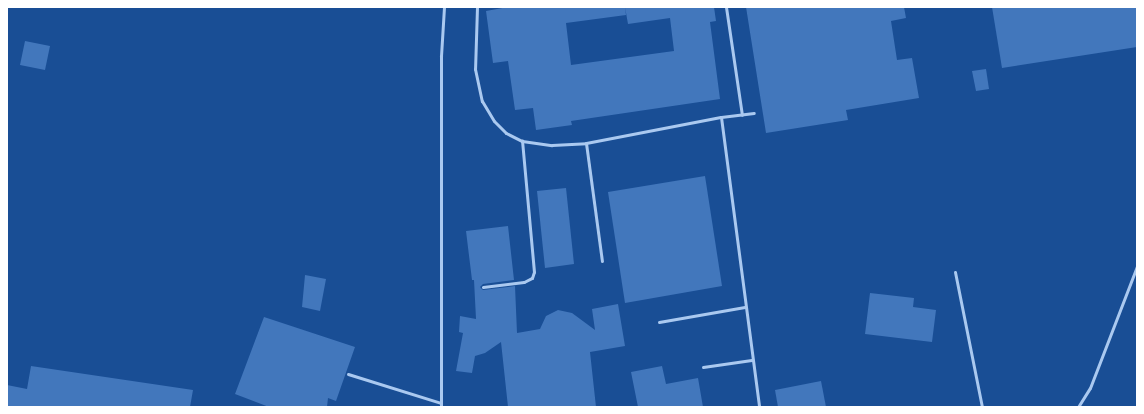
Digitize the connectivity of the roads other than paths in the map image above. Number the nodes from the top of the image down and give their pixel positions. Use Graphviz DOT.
graph roads {
  1 [pos="444,7"];
  2 [pos="477,7"];
  3 [pos="726,7"];
  4 [pos="754,113"];
  5 [pos="742,115"];
  6 [pos="720,117"];
  7 [pos="522,141"];
  8 [pos="586,143"];
  9 [pos="602,261"];
  10 [pos="1137,266"];
  11 [pos="955,272"];
  12 [pos="483,286"];
  13 [pos="745,307"];
  14 [pos="659,322"];
  15 [pos="752,360"];
  16 [pos="703,367"];
  17 [pos="348,374"];
  18 [pos="441,405"];
  19 [pos="759,407"];
  20 [pos="982,407"];
  21 [pos="1078,407"];
  1 -- 18 [label="lane"];
  2 -- 7 [label="lane"];
  3 -- 5 [label="lane"];
  4 -- 5 [label="lane"];
  5 -- 6 [label="lane"];
  6 -- 8 [label="lane"];
  6 -- 13 [label="lane"];
  7 -- 8 [label="lane"];
  7 -- 12 [label="lane"];
  8 -- 9 [label="lane"];
  10 -- 21 [label="lane"];
  11 -- 20 [label="lane"];
  13 -- 14 [label="lane"];
  13 -- 15 [label="lane"];
  15 -- 16 [label="lane"];
  15 -- 19 [label="lane"];
  17 -- 18 [label="lane"];
}
